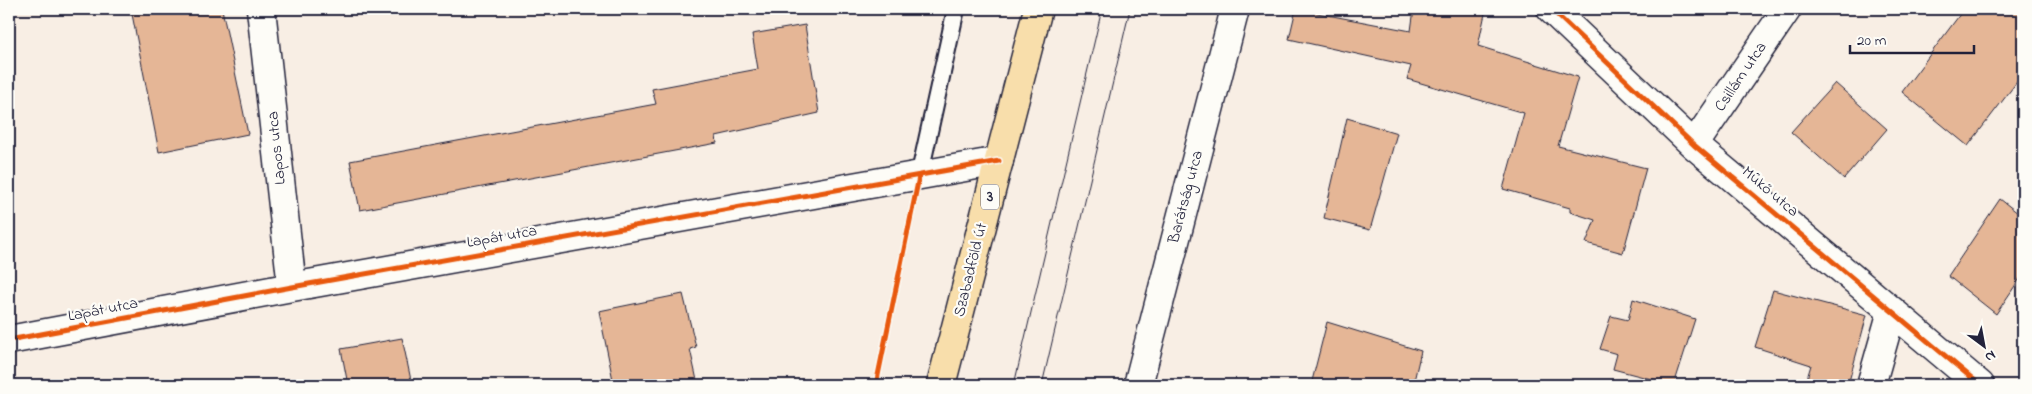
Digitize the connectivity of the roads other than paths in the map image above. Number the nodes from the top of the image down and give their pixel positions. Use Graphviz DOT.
graph roads {
  1 [pos="261,9"];
  2 [pos="956,9"];
  3 [pos="1038,9"];
  4 [pos="1235,9"];
  5 [pos="1551,9"];
  6 [pos="1787,9"];
  7 [pos="1694,144"];
  8 [pos="999,161"];
  9 [pos="919,177"];
  10 [pos="292,286"];
  11 [pos="1892,311"];
  12 [pos="9,340"];
  13 [pos="941,385"];
  14 [pos="1138,385"];
  15 [pos="1871,385"];
  16 [pos="1980,385"];
  1 -- 10 [label="street, Lapos utca"];
  2 -- 9 [label="lane"];
  3 -- 8 [label="main road, Szabadföld út / 3"];
  4 -- 14 [label="street, Barátság utca"];
  5 -- 7 [label="street, Műkő utca"];
  6 -- 7 [label="street, Csillám utca"];
  7 -- 11 [label="street, Műkő utca"];
  8 -- 9 [label="street, Lapát utca"];
  8 -- 13 [label="main road, Szabadföld út / 3"];
  9 -- 10 [label="street, Lapát utca"];
  10 -- 12 [label="street, Lapát utca"];
  11 -- 15 [label="street"];
  11 -- 16 [label="street, Műkő utca"];
}
